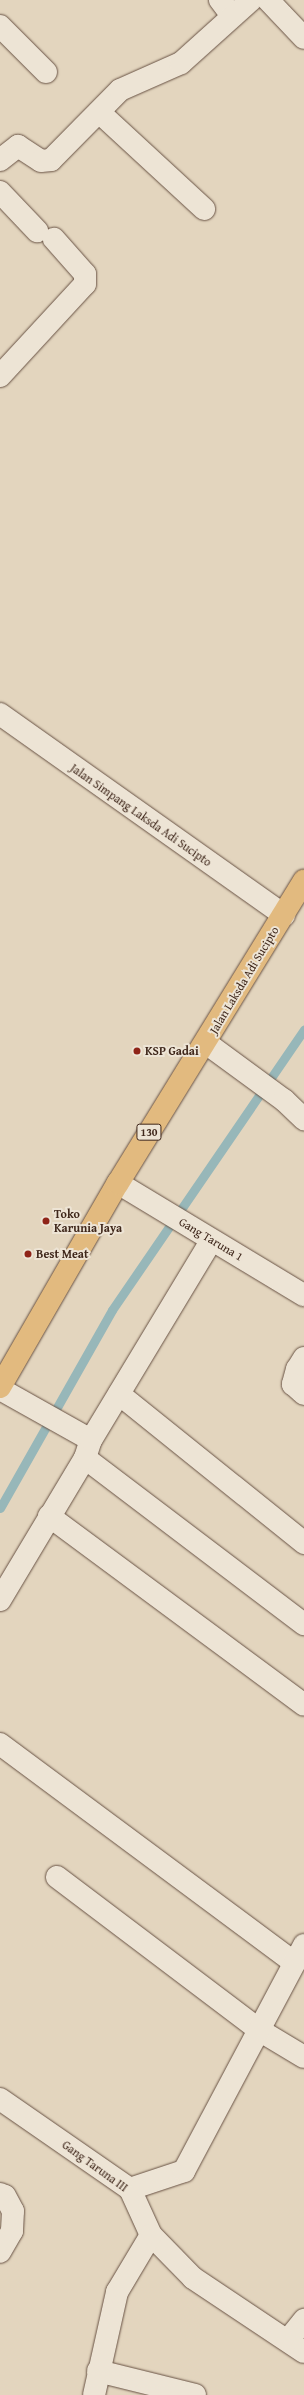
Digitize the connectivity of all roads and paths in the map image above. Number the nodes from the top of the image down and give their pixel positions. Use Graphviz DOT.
graph roads {
  1 [pos="251,0"];
  2 [pos="268,0"];
  3 [pos="226,8"];
  4 [pos="0,26"];
  5 [pos="304,38"];
  6 [pos="46,72"];
  7 [pos="99,112"];
  8 [pos="0,160"];
  9 [pos="0,192"];
  10 [pos="204,209"];
  11 [pos="0,376"];
  12 [pos="0,714"];
  13 [pos="304,881"];
  14 [pos="284,915"];
  15 [pos="206,1044"];
  16 [pos="304,1119"];
  17 [pos="118,1183"];
  18 [pos="205,1237"];
  19 [pos="304,1295"];
  20 [pos="304,1358"];
  21 [pos="0,1388"];
  22 [pos="119,1394"];
  23 [pos="304,1394"];
  24 [pos="88,1449"];
  25 [pos="49,1516"];
  26 [pos="304,1543"];
  27 [pos="0,1600"];
  28 [pos="304,1624"];
  29 [pos="304,1705"];
  30 [pos="0,1744"];
  31 [pos="57,1877"];
  32 [pos="300,1954"];
  33 [pos="259,2030"];
  34 [pos="304,2057"];
  35 [pos="0,2099"];
  36 [pos="130,2189"];
  37 [pos="0,2194"];
  38 [pos="151,2235"];
  39 [pos="0,2252"];
  40 [pos="304,2320"];
  41 [pos="296,2346"];
  42 [pos="98,2371"];
  43 [pos="94,2395"];
  44 [pos="195,2395"];
  1 -- 3 [label="street"];
  2 -- 5 [label="street"];
  3 -- 7 [label="street"];
  4 -- 6 [label="street"];
  7 -- 8 [label="street"];
  7 -- 10 [label="street"];
  9 -- 11 [label="street"];
  12 -- 14 [label="street, Jalan Simpang Laksda Adi Sucipto"];
  13 -- 14 [label="main road, Jalan Laksda Adi Sucipto / 130"];
  14 -- 15 [label="main road, Jalan Laksda Adi Sucipto / 130"];
  15 -- 16 [label="street"];
  15 -- 17 [label="main road, Jalan Laksda Adi Sucipto / 130"];
  17 -- 18 [label="street, Gang Taruna 1"];
  17 -- 21 [label="main road, Jalan Laksda Adi Sucipto / 130"];
  18 -- 19 [label="street, Gang Taruna 1"];
  18 -- 22 [label="street"];
  20 -- 23 [label="street"];
  21 -- 24 [label="street"];
  22 -- 24 [label="street"];
  22 -- 26 [label="street"];
  24 -- 25 [label="street"];
  24 -- 28 [label="street"];
  25 -- 27 [label="street"];
  25 -- 29 [label="street"];
  30 -- 32 [label="street"];
  31 -- 33 [label="street"];
  32 -- 33 [label="street"];
  33 -- 34 [label="street"];
  33 -- 36 [label="street"];
  35 -- 36 [label="street, Gang Taruna III"];
  36 -- 38 [label="street, Gang Taruna III"];
  37 -- 39 [label="street"];
  38 -- 41 [label="street, Gang Taruna III"];
  38 -- 42 [label="street"];
  40 -- 41 [label="street"];
  42 -- 43 [label="street"];
  42 -- 44 [label="street"];
}
